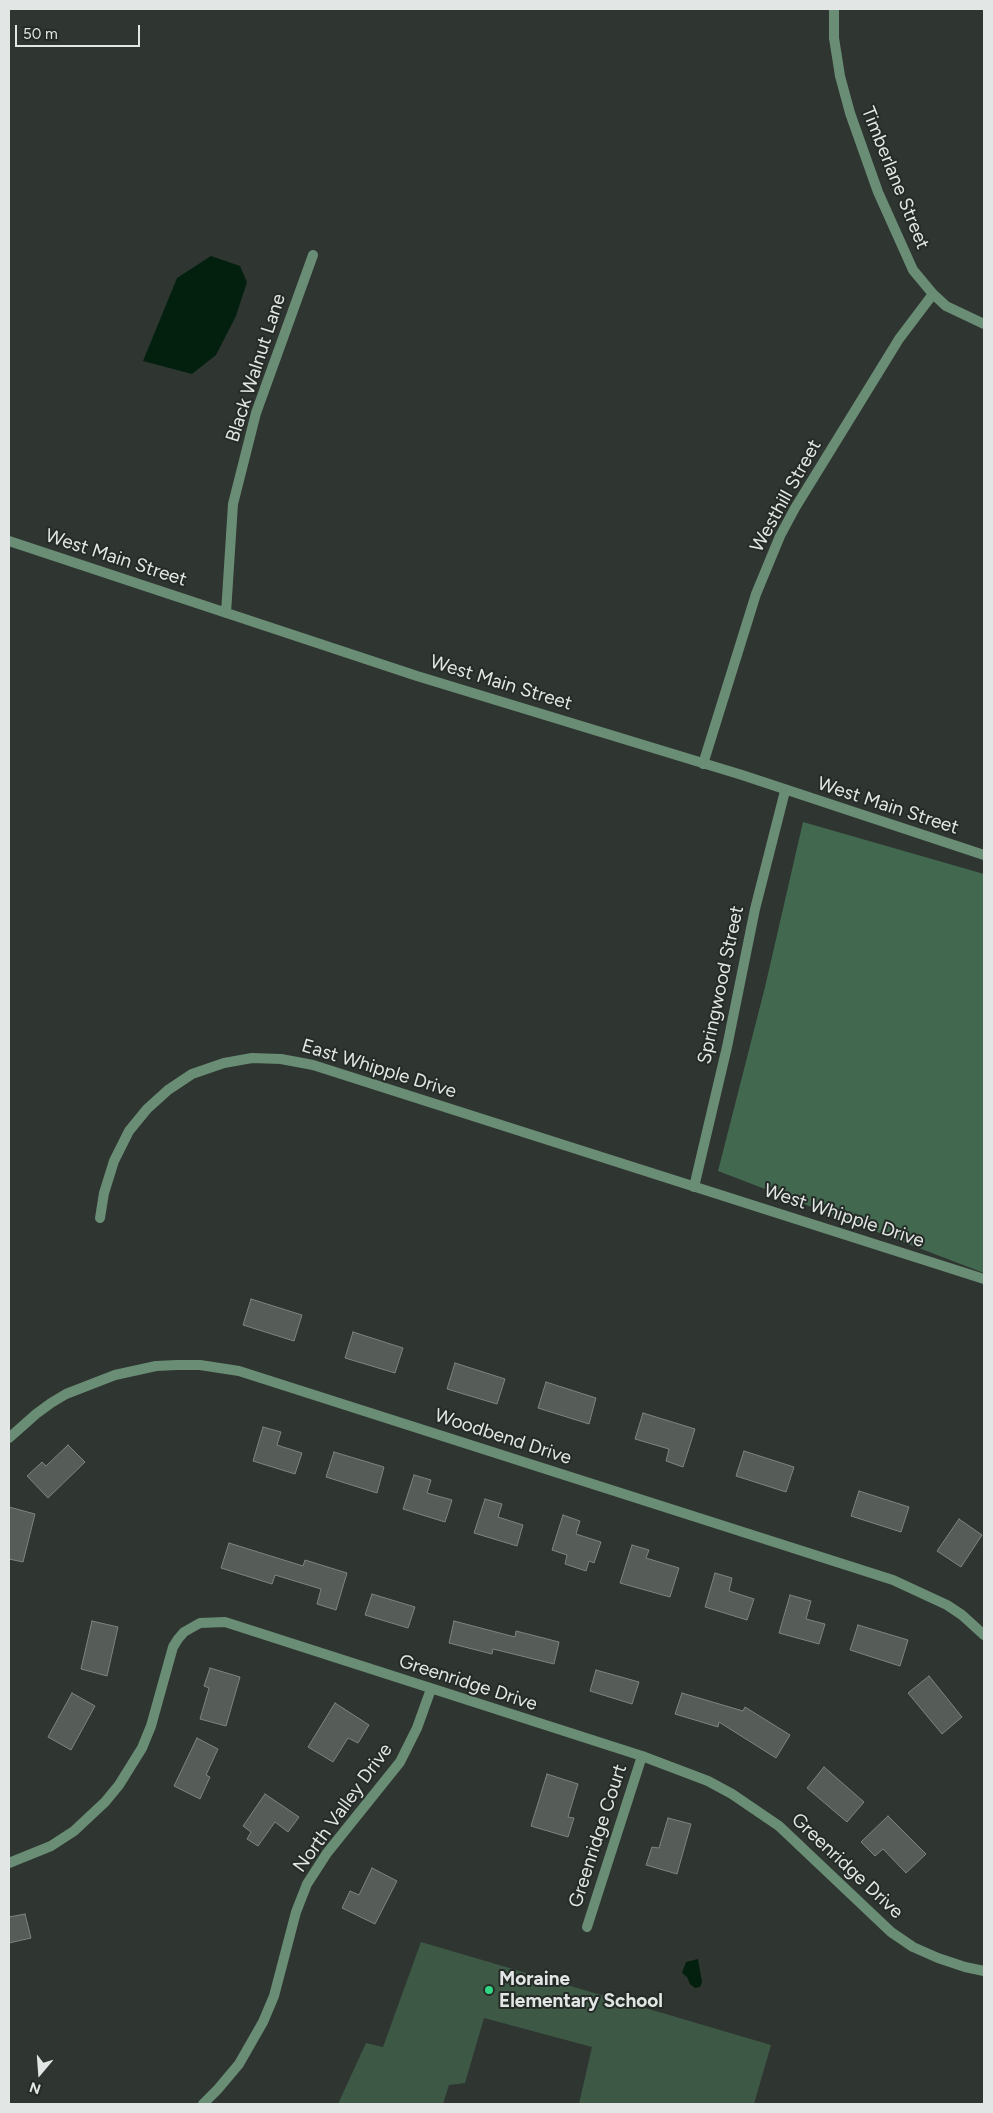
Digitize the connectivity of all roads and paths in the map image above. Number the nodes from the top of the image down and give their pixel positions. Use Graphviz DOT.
graph roads {
  1 [pos="834,9"];
  2 [pos="313,255"];
  3 [pos="932,294"];
  4 [pos="984,324"];
  5 [pos="9,541"];
  6 [pos="226,613"];
  7 [pos="703,764"];
  8 [pos="785,790"];
  9 [pos="984,856"];
  10 [pos="694,1187"];
  11 [pos="100,1218"];
  12 [pos="984,1279"];
  13 [pos="9,1438"];
  14 [pos="984,1635"];
  15 [pos="431,1689"];
  16 [pos="642,1756"];
  17 [pos="9,1863"];
  18 [pos="588,1927"];
  19 [pos="984,1971"];
  20 [pos="202,2104"];
  1 -- 3 [label="street, Timberlane Street"];
  2 -- 6 [label="street, Black Walnut Lane"];
  3 -- 4 [label="street, Timberlane Street"];
  3 -- 7 [label="street, Westhill Street"];
  5 -- 6 [label="street, West Main Street"];
  6 -- 7 [label="street, West Main Street"];
  7 -- 8 [label="street, West Main Street"];
  8 -- 9 [label="street, West Main Street"];
  8 -- 10 [label="street, Springwood Street"];
  10 -- 11 [label="street, East Whipple Drive"];
  10 -- 12 [label="street, West Whipple Drive"];
  13 -- 14 [label="street, Woodbend Drive"];
  15 -- 16 [label="street, Greenridge Drive"];
  15 -- 17 [label="street, Greenridge Drive"];
  15 -- 20 [label="street, North Valley Drive"];
  16 -- 18 [label="street, Greenridge Court"];
  16 -- 19 [label="street, Greenridge Drive"];
}
